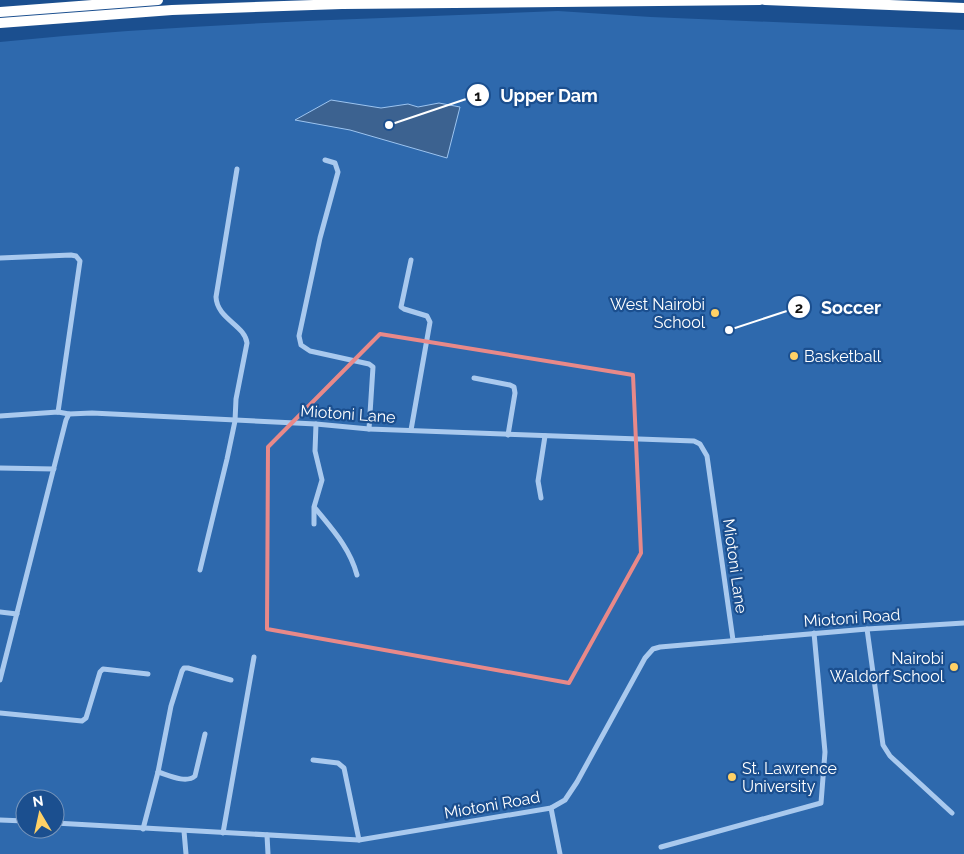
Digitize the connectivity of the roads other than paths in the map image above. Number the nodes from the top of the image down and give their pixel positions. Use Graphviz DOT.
graph roads {
  1 [pos="158,0"];
  2 [pos="760,0"];
  3 [pos="765,0"];
  4 [pos="964,8"];
  5 [pos="0,12"];
  6 [pos="0,23"];
  7 [pos="325,160"];
  8 [pos="238,169"];
  9 [pos="0,258"];
  10 [pos="411,260"];
  11 [pos="474,378"];
  12 [pos="58,412"];
  13 [pos="69,414"];
  14 [pos="0,416"];
  15 [pos="234,421"];
  16 [pos="316,424"];
  17 [pos="369,429"];
  18 [pos="411,430"];
  19 [pos="508,435"];
  20 [pos="545,436"];
  21 [pos="0,468"];
  22 [pos="54,469"];
  23 [pos="541,498"];
  24 [pos="314,507"];
  25 [pos="314,524"];
  26 [pos="200,570"];
  27 [pos="357,575"];
  28 [pos="0,612"];
  29 [pos="17,614"];
  30 [pos="964,623"];
  31 [pos="867,629"];
  32 [pos="814,633"];
  33 [pos="733,640"];
  34 [pos="254,657"];
  35 [pos="148,674"];
  36 [pos="0,680"];
  37 [pos="230,680"];
  38 [pos="0,713"];
  39 [pos="205,734"];
  40 [pos="313,760"];
  41 [pos="158,772"];
  42 [pos="551,808"];
  43 [pos="952,813"];
  44 [pos="0,820"];
  45 [pos="15,821"];
  46 [pos="65,824"];
  47 [pos="142,829"];
  48 [pos="184,831"];
  49 [pos="223,833"];
  50 [pos="267,835"];
  51 [pos="359,840"];
  52 [pos="661,846"];
  53 [pos="186,854"];
  54 [pos="268,854"];
  55 [pos="560,854"];
  1 -- 5 [label="highway"];
  2 -- 6 [label="highway"];
  3 -- 4 [label="highway"];
  7 -- 17 [label="street"];
  8 -- 15 [label="street"];
  9 -- 12 [label="street"];
  10 -- 18 [label="street"];
  11 -- 19 [label="street"];
  12 -- 13 [label="street, Miotoni Lane"];
  12 -- 14 [label="street, Miotoni Lane"];
  13 -- 15 [label="street, Miotoni Lane"];
  13 -- 22 [label="street"];
  15 -- 16 [label="street, Miotoni Lane"];
  15 -- 26 [label="street"];
  16 -- 17 [label="street, Miotoni Lane"];
  16 -- 24 [label="street"];
  17 -- 18 [label="street, Miotoni Lane"];
  18 -- 19 [label="street, Miotoni Lane"];
  19 -- 20 [label="street, Miotoni Lane"];
  20 -- 23 [label="street"];
  20 -- 33 [label="street, Miotoni Lane"];
  21 -- 22 [label="street"];
  22 -- 29 [label="street"];
  24 -- 25 [label="street"];
  24 -- 27 [label="street"];
  28 -- 29 [label="street"];
  29 -- 36 [label="street"];
  30 -- 31 [label="street, Miotoni Road"];
  31 -- 32 [label="street, Miotoni Road"];
  31 -- 43 [label="street"];
  32 -- 33 [label="street, Miotoni Road"];
  32 -- 52 [label="street"];
  33 -- 42 [label="street, Miotoni Road"];
  34 -- 49 [label="street"];
  35 -- 38 [label="street"];
  37 -- 41 [label="street"];
  39 -- 41 [label="street"];
  40 -- 51 [label="street"];
  41 -- 47 [label="street"];
  42 -- 51 [label="street, Miotoni Road"];
  42 -- 55 [label="street"];
  44 -- 45 [label="street"];
  46 -- 47 [label="street, Miotoni Road"];
  47 -- 48 [label="street, Miotoni Road"];
  48 -- 49 [label="street, Miotoni Road"];
  48 -- 53 [label="street"];
  49 -- 50 [label="street, Miotoni Road"];
  50 -- 51 [label="street, Miotoni Road"];
  50 -- 54 [label="street"];
}
